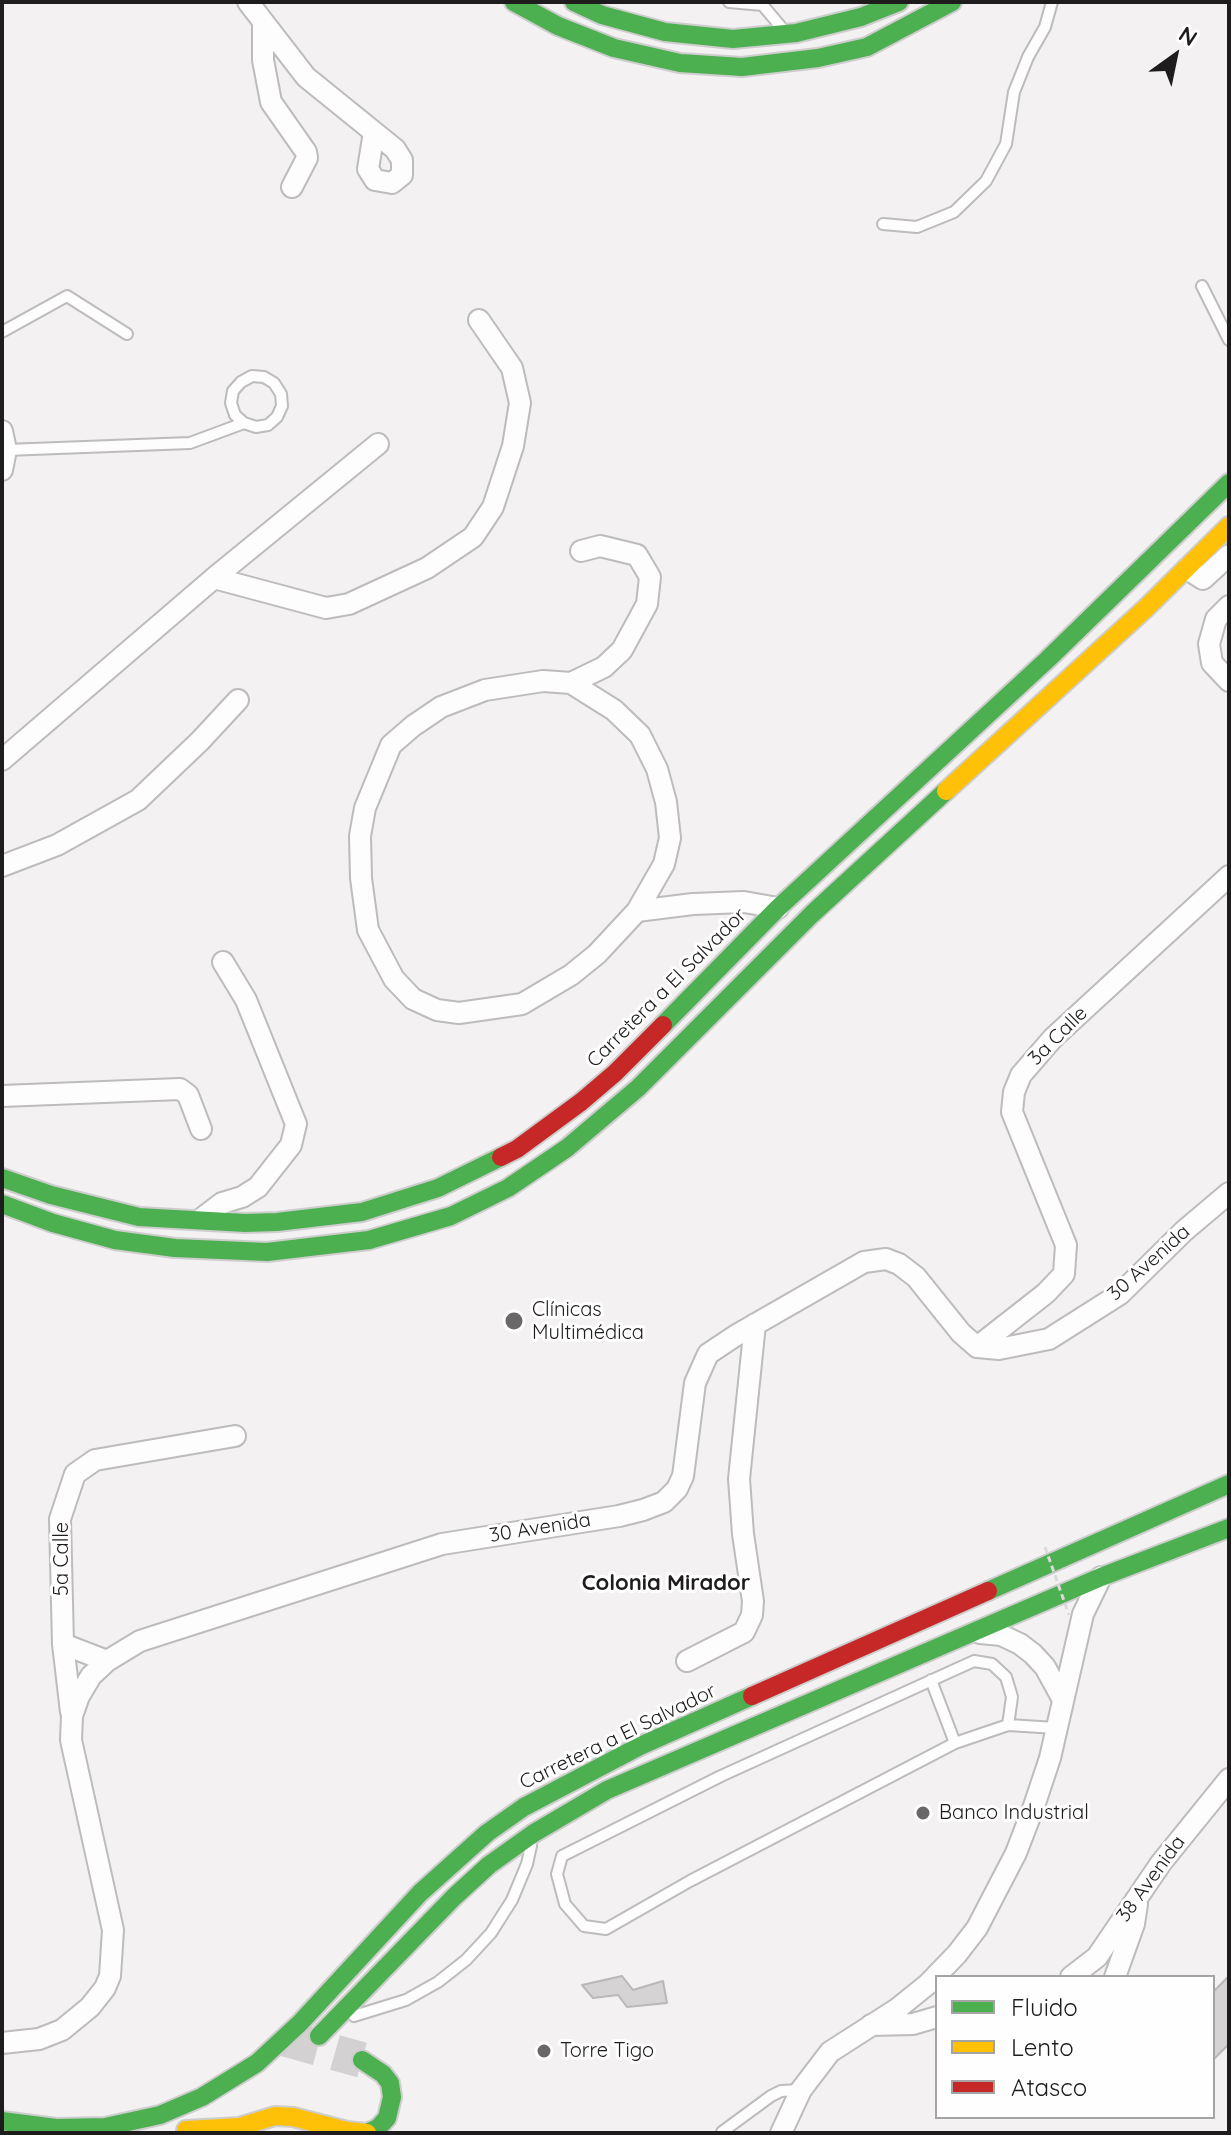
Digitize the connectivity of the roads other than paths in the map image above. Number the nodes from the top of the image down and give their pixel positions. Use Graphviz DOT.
graph roads {
  1 [pos="248,2"];
  2 [pos="514,2"];
  3 [pos="574,2"];
  4 [pos="729,2"];
  5 [pos="854,2"];
  6 [pos="899,2"];
  7 [pos="952,2"];
  8 [pos="1052,2"];
  9 [pos="761,3"];
  10 [pos="263,25"];
  11 [pos="791,34"];
  12 [pos="374,132"];
  13 [pos="292,187"];
  14 [pos="883,224"];
  15 [pos="1202,286"];
  16 [pos="479,320"];
  17 [pos="2,332"];
  18 [pos="127,334"];
  19 [pos="1229,340"];
  20 [pos="244,423"];
  21 [pos="378,444"];
  22 [pos="3,450"];
  23 [pos="1229,483"];
  24 [pos="1229,526"];
  25 [pos="581,551"];
  26 [pos="1229,555"];
  27 [pos="1187,569"];
  28 [pos="214,578"];
  29 [pos="1225,619"];
  30 [pos="1229,681"];
  31 [pos="571,683"];
  32 [pos="238,700"];
  33 [pos="2,760"];
  34 [pos="2,866"];
  35 [pos="1229,876"];
  36 [pos="778,908"];
  37 [pos="637,911"];
  38 [pos="223,962"];
  39 [pos="2,1096"];
  40 [pos="201,1129"];
  41 [pos="2,1178"];
  42 [pos="1229,1193"];
  43 [pos="242,1197"];
  44 [pos="2,1204"];
  45 [pos="198,1221"];
  46 [pos="245,1223"];
  47 [pos="755,1324"];
  48 [pos="977,1347"];
  49 [pos="235,1436"];
  50 [pos="1229,1484"];
  51 [pos="1229,1528"];
  52 [pos="1101,1577"];
  53 [pos="972,1632"];
  54 [pos="63,1644"];
  55 [pos="107,1661"];
  56 [pos="687,1661"];
  57 [pos="931,1680"];
  58 [pos="1062,1698"];
  59 [pos="72,1716"];
  60 [pos="1008,1725"];
  61 [pos="1056,1728"];
  62 [pos="955,1743"];
  63 [pos="1229,1779"];
  64 [pos="534,1833"];
  65 [pos="1138,1896"];
  66 [pos="937,1975"];
  67 [pos="1074,1975"];
  68 [pos="1116,1975"];
  69 [pos="935,1977"];
  70 [pos="935,2018"];
  71 [pos="336,2020"];
  72 [pos="871,2025"];
  73 [pos="2,2043"];
  74 [pos="303,2052"];
  75 [pos="243,2055"];
  76 [pos="362,2060"];
  77 [pos="224,2062"];
  78 [pos="801,2090"];
  79 [pos="224,2112"];
  80 [pos="2,2121"];
  81 [pos="182,2131"];
  82 [pos="722,2132"];
  83 [pos="367,2133"];
  84 [pos="781,2133"];
  1 -- 10 [label="street"];
  2 -- 7 [label="highway"];
  3 -- 11 [label="highway"];
  4 -- 9 [label="lane"];
  5 -- 11 [label="highway"];
  6 -- 11 [label="highway"];
  8 -- 14 [label="lane"];
  9 -- 11 [label="lane"];
  10 -- 12 [label="street"];
  10 -- 13 [label="street"];
  15 -- 19 [label="lane"];
  16 -- 28 [label="street"];
  17 -- 18 [label="lane"];
  20 -- 20 [label="lane"];
  20 -- 22 [label="lane"];
  21 -- 28 [label="street"];
  23 -- 36 [label="highway, Carretera a El Salvador"];
  24 -- 27 [label="highway"];
  25 -- 31 [label="street"];
  26 -- 27 [label="street"];
  27 -- 44 [label="highway"];
  28 -- 33 [label="street"];
  29 -- 30 [label="street"];
  31 -- 37 [label="street"];
  31 -- 37 [label="street"];
  32 -- 34 [label="street"];
  35 -- 48 [label="street, 3a Calle"];
  36 -- 37 [label="street"];
  36 -- 46 [label="highway, Carretera a El Salvador"];
  38 -- 43 [label="street"];
  39 -- 40 [label="street"];
  41 -- 45 [label="highway, Carretera a El Salvador"];
  42 -- 48 [label="street, 30 Avenida"];
  43 -- 45 [label="street"];
  43 -- 46 [label="street"];
  45 -- 46 [label="highway, Carretera a El Salvador"];
  47 -- 48 [label="street, 30 Avenida"];
  47 -- 55 [label="street, 30 Avenida"];
  47 -- 56 [label="street"];
  49 -- 54 [label="street, 5a Calle"];
  50 -- 80 [label="highway, Carretera a El Salvador"];
  51 -- 52 [label="highway"];
  52 -- 53 [label="highway"];
  52 -- 58 [label="street"];
  53 -- 58 [label="street"];
  53 -- 64 [label="highway"];
  54 -- 55 [label="street"];
  54 -- 59 [label="street, 5a Calle"];
  55 -- 59 [label="street, 30 Avenida"];
  57 -- 60 [label="lane"];
  57 -- 62 [label="lane"];
  57 -- 62 [label="lane"];
  58 -- 61 [label="street"];
  59 -- 73 [label="street, 30 Avenida"];
  60 -- 61 [label="lane"];
  60 -- 62 [label="lane"];
  61 -- 66 [label="street"];
  63 -- 65 [label="street, 38 Avenida"];
  64 -- 71 [label="highway"];
  64 -- 71 [label="lane"];
  65 -- 67 [label="street, 38 Avenida"];
  65 -- 68 [label="street"];
  69 -- 72 [label="street"];
  70 -- 72 [label="street"];
  71 -- 74 [label="highway"];
  72 -- 78 [label="street"];
  75 -- 77 [label="highway"];
  76 -- 83 [label="highway"];
  78 -- 82 [label="lane"];
  78 -- 84 [label="street"];
  79 -- 81 [label="highway"];
  81 -- 83 [label="highway"];
}
